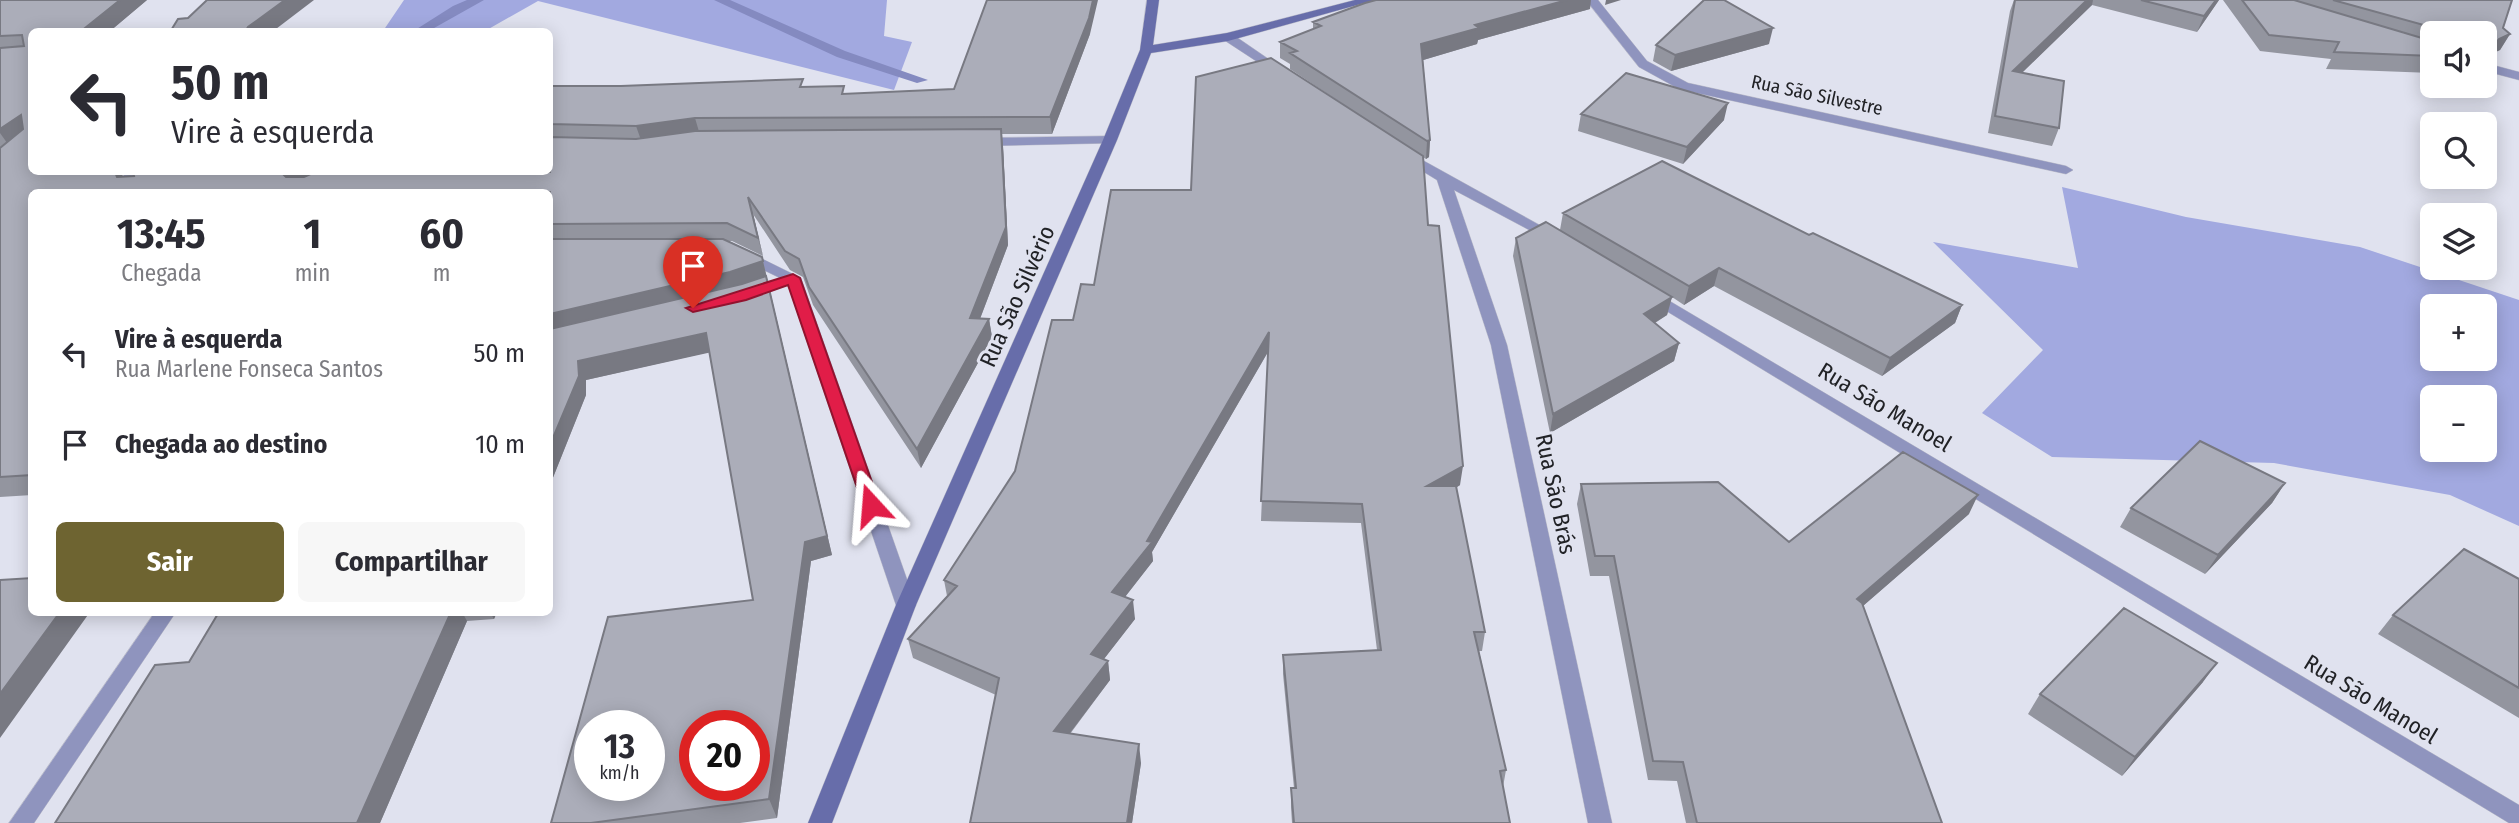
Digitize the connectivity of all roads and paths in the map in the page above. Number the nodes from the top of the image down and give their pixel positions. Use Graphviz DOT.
graph roads {
  1 [pos="1153,0"];
  2 [pos="1368,0"];
  3 [pos="1592,0"];
  4 [pos="1228,37"];
  5 [pos="1146,50"];
  6 [pos="2497,70"];
  7 [pos="2519,76"];
  8 [pos="1296,82"];
  9 [pos="1110,140"];
  10 [pos="959,142"];
  11 [pos="1387,142"];
  12 [pos="2066,170"];
  13 [pos="1444,180"];
  14 [pos="1567,245"];
  15 [pos="732,249"];
  16 [pos="793,278"];
  17 [pos="1639,288"];
  18 [pos="728,300"];
  19 [pos="906,605"];
  20 [pos="163,616"];
  21 [pos="2519,817"];
  22 [pos="20,823"];
  23 [pos="820,823"];
  24 [pos="1600,823"];
  1 -- 5 [label="street, Rua São Silvério"];
  2 -- 4 [label="street"];
  3 -- 12 [label="street, Rua São Silvestre"];
  4 -- 5 [label="street"];
  4 -- 8 [label="street"];
  5 -- 9 [label="street, Rua São Silvério"];
  6 -- 7 [label="street"];
  9 -- 10 [label="street"];
  9 -- 19 [label="street, Rua São Silvério"];
  11 -- 13 [label="street"];
  13 -- 14 [label="street"];
  13 -- 24 [label="street, Rua São Brás"];
  15 -- 16 [label="street"];
  16 -- 18 [label="street"];
  16 -- 19 [label="street"];
  17 -- 21 [label="street, Rua São Manoel"];
  19 -- 23 [label="street, Rua São Silvério"];
  20 -- 22 [label="street"];
}
